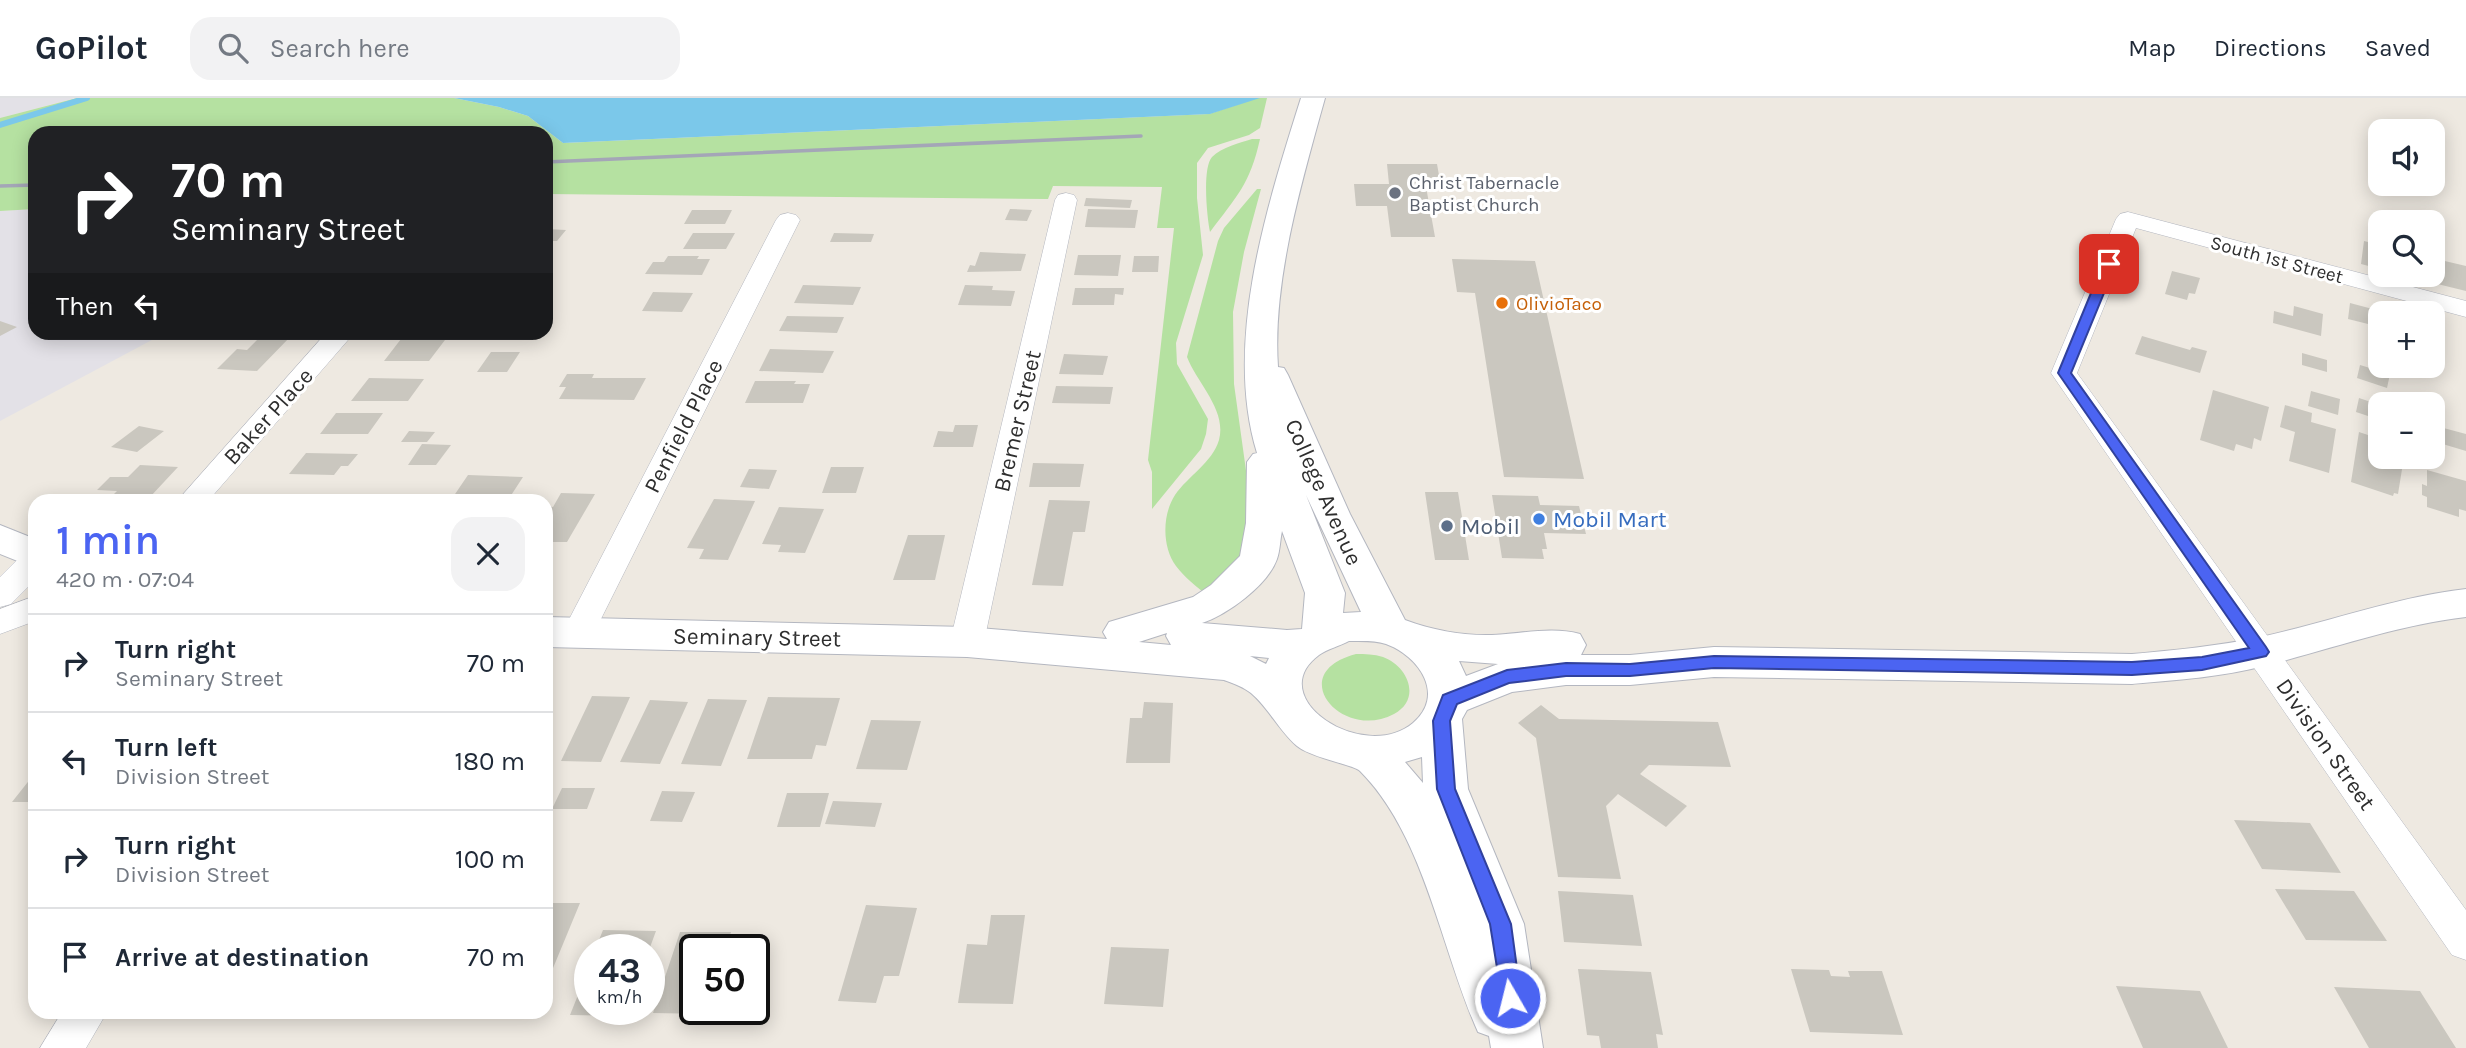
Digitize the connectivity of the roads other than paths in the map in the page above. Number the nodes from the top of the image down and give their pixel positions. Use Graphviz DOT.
graph roads {
  1 [pos="1313,98"];
  2 [pos="1066,200"];
  3 [pos="2128,219"];
  4 [pos="788,220"];
  5 [pos="2466,309"];
  6 [pos="335,340"];
  7 [pos="1261,351"];
  8 [pos="1265,424"];
  9 [pos="198,494"];
  10 [pos="0,538"];
  11 [pos="28,552"];
  12 [pos="28,568"];
  13 [pos="0,596"];
  14 [pos="2466,603"];
  15 [pos="28,611"];
  16 [pos="0,622"];
  17 [pos="562,632"];
  18 [pos="1123,632"];
  19 [pos="1403,636"];
  20 [pos="1312,639"];
  21 [pos="967,642"];
  22 [pos="2260,652"];
  23 [pos="1714,662"];
  24 [pos="1286,707"];
  25 [pos="1446,711"];
  26 [pos="1373,754"];
  27 [pos="2466,942"];
  28 [pos="81,1019"];
  29 [pos="61,1048"];
  30 [pos="1507,1048"];
  31 [pos="1517,1048"];
  1 -- 7 [label="street, College Avenue"];
  2 -- 21 [label="street, Bremer Street"];
  3 -- 5 [label="street, South 1st Street"];
  3 -- 22 [label="street, Division Street"];
  4 -- 17 [label="street, Penfield Place"];
  6 -- 9 [label="street, Baker Place"];
  7 -- 8 [label="street, College Avenue"];
  7 -- 19 [label="street, College Avenue"];
  8 -- 18 [label="street"];
  8 -- 20 [label="street, College Avenue"];
  10 -- 11 [label="street"];
  12 -- 13 [label="street"];
  14 -- 22 [label="street"];
  15 -- 16 [label="street"];
  17 -- 21 [label="street, Seminary Street"];
  18 -- 20 [label="street, Seminary Street"];
  18 -- 21 [label="street, Seminary Street"];
  19 -- 20 [label="street"];
  19 -- 23 [label="street"];
  19 -- 25 [label="street, College Avenue"];
  20 -- 24 [label="street"];
  21 -- 24 [label="street, Seminary Street"];
  22 -- 23 [label="street"];
  22 -- 27 [label="street, Division Street"];
  23 -- 25 [label="street"];
  24 -- 26 [label="street"];
  25 -- 26 [label="street"];
  25 -- 31 [label="street, College Avenue"];
  26 -- 30 [label="street"];
  28 -- 29 [label="street"];
}
